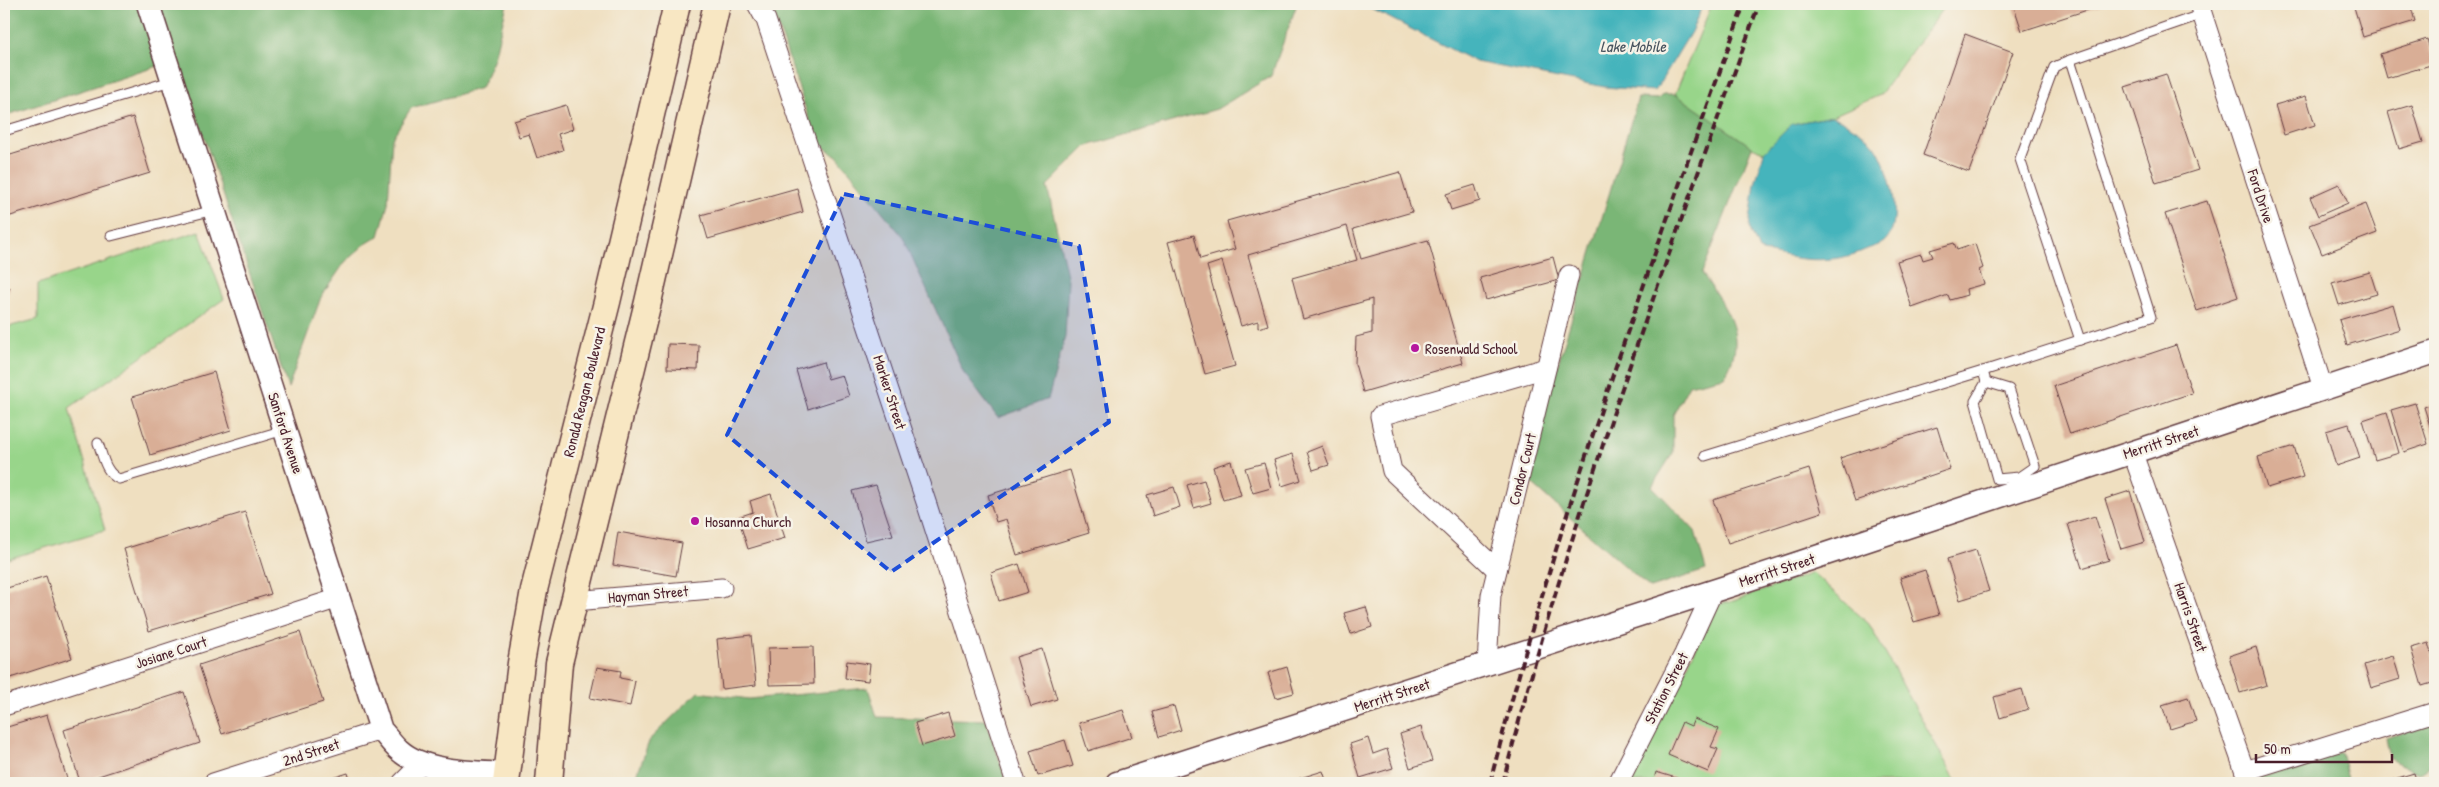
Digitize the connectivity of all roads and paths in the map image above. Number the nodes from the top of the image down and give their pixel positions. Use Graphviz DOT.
graph roads {
  1 [pos="148,4"];
  2 [pos="677,4"];
  3 [pos="717,4"];
  4 [pos="757,4"];
  5 [pos="2201,9"];
  6 [pos="2070,60"];
  7 [pos="172,81"];
  8 [pos="4,131"];
  9 [pos="214,210"];
  10 [pos="111,236"];
  11 [pos="1569,275"];
  12 [pos="2080,340"];
  13 [pos="2435,352"];
  14 [pos="1546,368"];
  15 [pos="1983,372"];
  16 [pos="1986,382"];
  17 [pos="2323,388"];
  18 [pos="285,430"];
  19 [pos="98,443"];
  20 [pos="2132,452"];
  21 [pos="1705,456"];
  22 [pos="2020,483"];
  23 [pos="1497,570"];
  24 [pos="722,588"];
  25 [pos="1713,591"];
  26 [pos="339,598"];
  27 [pos="575,601"];
  28 [pos="1487,665"];
  29 [pos="4,706"];
  30 [pos="2435,712"];
  31 [pos="381,730"];
  32 [pos="422,763"];
  33 [pos="2247,777"];
  34 [pos="507,779"];
  35 [pos="213,783"];
  36 [pos="402,783"];
  37 [pos="549,783"];
  38 [pos="1016,783"];
  39 [pos="1117,783"];
  40 [pos="1618,783"];
  1 -- 7 [label="street, Sanford Avenue"];
  2 -- 34 [label="main road, Ronald Reagan Boulevard"];
  3 -- 27 [label="main road"];
  4 -- 38 [label="street, Marker Street"];
  5 -- 6 [label="lane"];
  5 -- 17 [label="street, Ford Drive"];
  6 -- 12 [label="lane"];
  6 -- 12 [label="lane"];
  7 -- 8 [label="lane"];
  7 -- 9 [label="street, Sanford Avenue"];
  9 -- 10 [label="lane"];
  9 -- 18 [label="street, Sanford Avenue"];
  11 -- 14 [label="street, Condor Court"];
  12 -- 15 [label="lane"];
  13 -- 17 [label="street, Merritt Street"];
  14 -- 23 [label="street, Condor Court"];
  14 -- 23 [label="street"];
  15 -- 16 [label="lane"];
  15 -- 21 [label="lane"];
  16 -- 22 [label="lane"];
  16 -- 22 [label="lane"];
  17 -- 20 [label="street, Merritt Street"];
  18 -- 19 [label="lane"];
  18 -- 26 [label="street, Sanford Avenue"];
  20 -- 22 [label="street, Merritt Street"];
  20 -- 33 [label="street, Harris Street"];
  22 -- 25 [label="street, Merritt Street"];
  23 -- 28 [label="street, Condor Court"];
  24 -- 27 [label="street, Hayman Street"];
  25 -- 28 [label="street, Merritt Street"];
  25 -- 40 [label="street, Station Street"];
  26 -- 29 [label="street, Josiane Court"];
  26 -- 31 [label="street, Sanford Avenue"];
  27 -- 37 [label="main road"];
  28 -- 39 [label="street, Merritt Street"];
  30 -- 33 [label="street"];
  31 -- 32 [label="street, Sanford Avenue"];
  31 -- 35 [label="street, 2nd Street"];
  32 -- 34 [label="street, Sanford Avenue"];
  32 -- 36 [label="street"];
}
